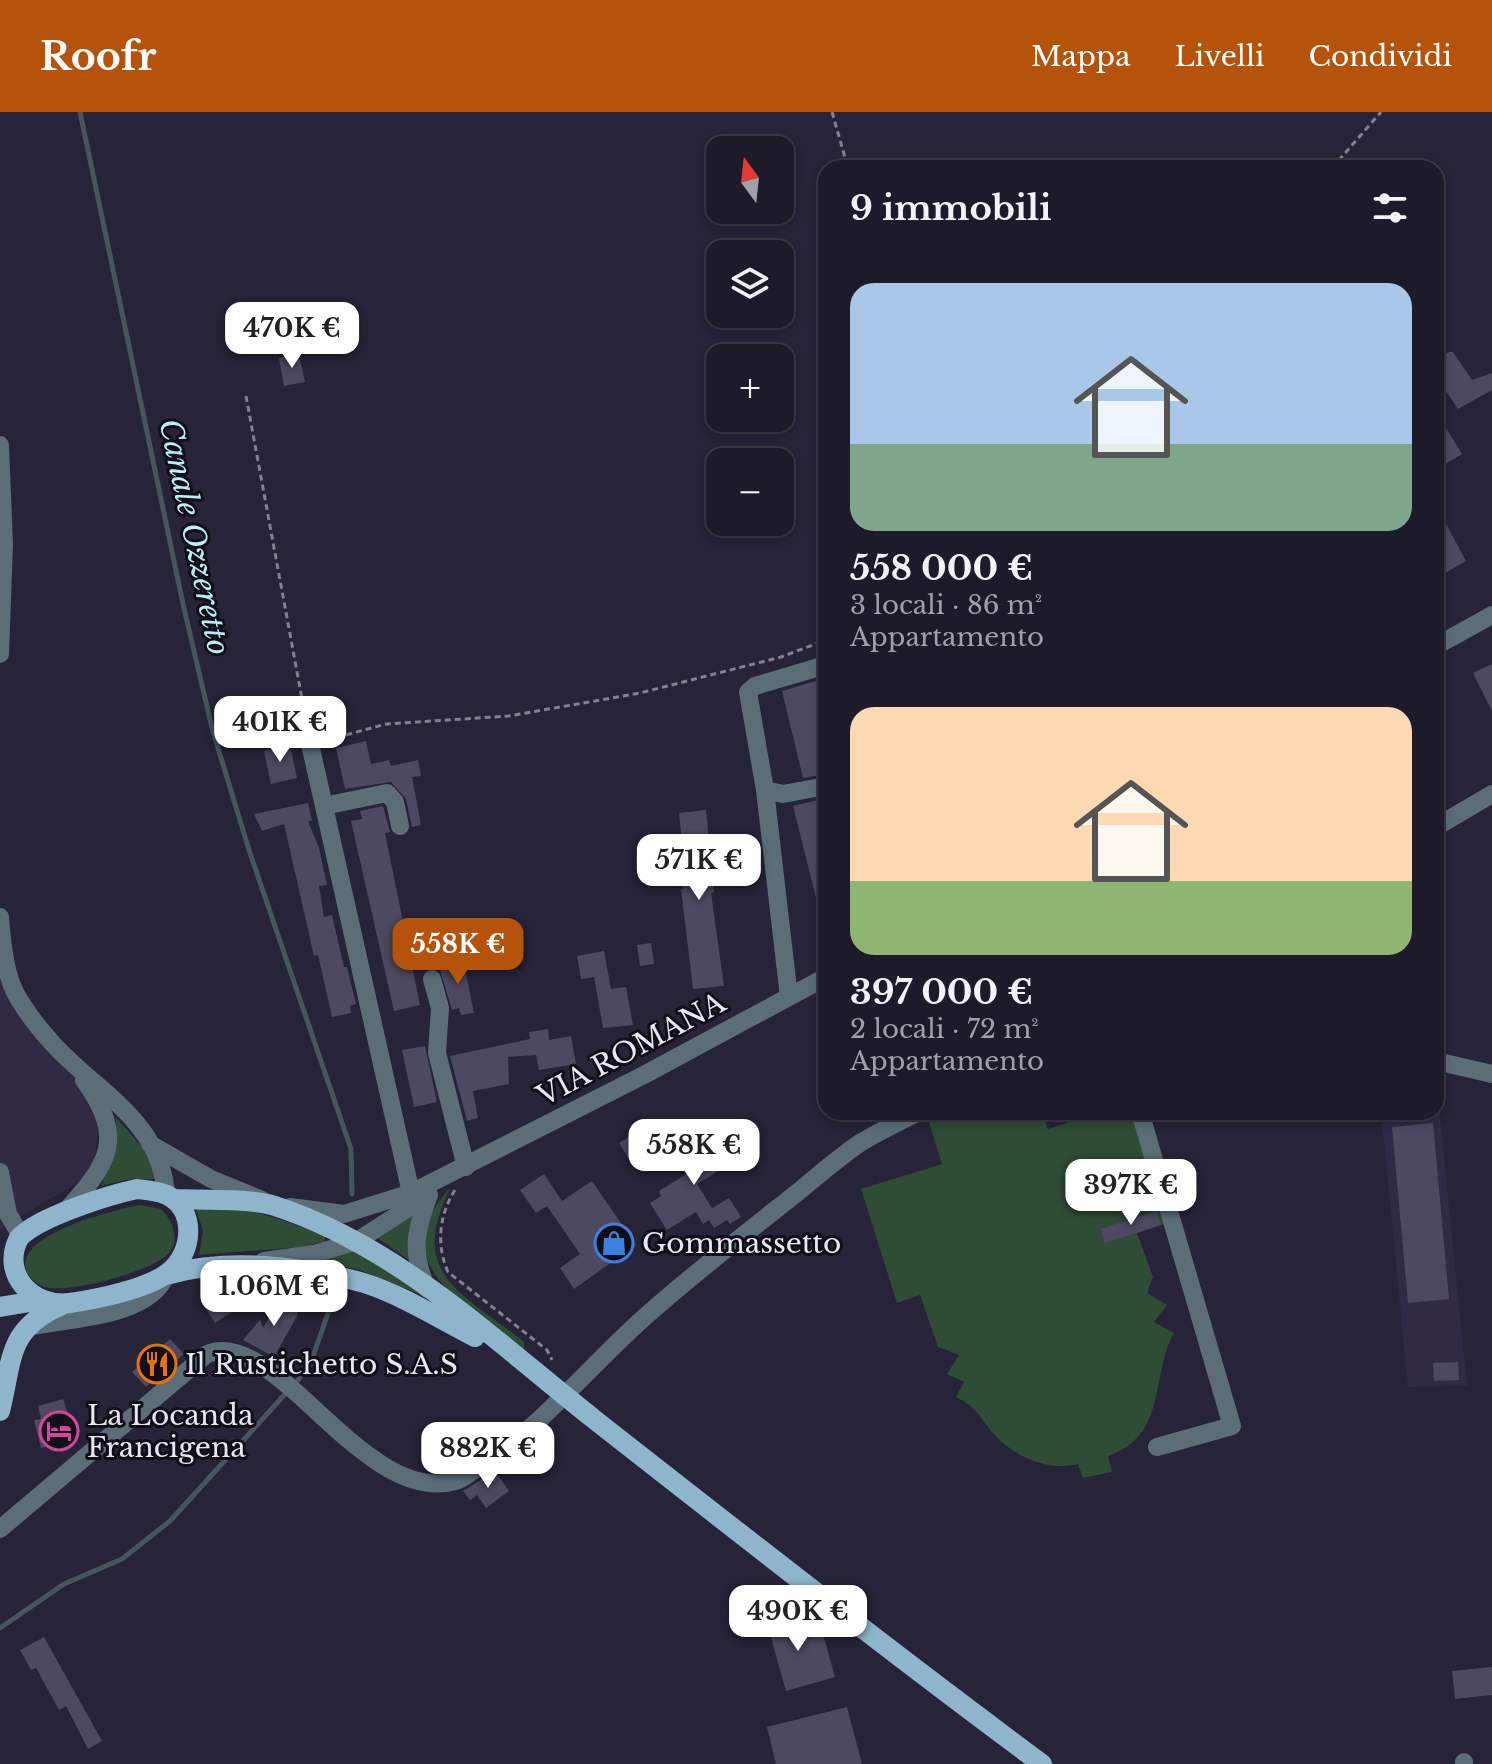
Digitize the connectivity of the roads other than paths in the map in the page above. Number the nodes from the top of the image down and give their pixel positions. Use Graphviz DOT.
graph roads {
  1 [pos="0,445"];
  2 [pos="1492,615"];
  3 [pos="1444,642"];
  4 [pos="0,654"];
  5 [pos="818,667"];
  6 [pos="310,744"];
  7 [pos="818,788"];
  8 [pos="765,790"];
  9 [pos="1492,794"];
  10 [pos="324,806"];
  11 [pos="1444,822"];
  12 [pos="400,826"];
  13 [pos="0,917"];
  14 [pos="3,958"];
  15 [pos="432,979"];
  16 [pos="818,981"];
  17 [pos="789,997"];
  18 [pos="68,1059"];
  19 [pos="1444,1063"];
  20 [pos="1492,1074"];
  21 [pos="904,1120"];
  22 [pos="1142,1120"];
  23 [pos="150,1144"];
  24 [pos="0,1172"];
  25 [pos="463,1173"];
  26 [pos="420,1194"];
  27 [pos="170,1197"];
  28 [pos="273,1204"];
  29 [pos="3,1207"];
  30 [pos="63,1214"];
  31 [pos="357,1241"];
  32 [pos="9,1253"];
  33 [pos="234,1265"];
  34 [pos="166,1275"];
  35 [pos="427,1289"];
  36 [pos="36,1301"];
  37 [pos="66,1304"];
  38 [pos="0,1307"];
  39 [pos="28,1327"];
  40 [pos="516,1358"];
  41 [pos="563,1395"];
  42 [pos="0,1411"];
  43 [pos="1157,1447"];
  44 [pos="0,1529"];
  45 [pos="1042,1764"];
  1 -- 4 [label="street"];
  2 -- 3 [label="street"];
  5 -- 8 [label="street"];
  6 -- 10 [label="street"];
  7 -- 8 [label="street"];
  8 -- 17 [label="street"];
  9 -- 11 [label="street"];
  10 -- 12 [label="street"];
  10 -- 26 [label="street"];
  13 -- 14 [label="street"];
  14 -- 18 [label="street"];
  15 -- 25 [label="street"];
  16 -- 17 [label="street, VIA ROMANA"];
  17 -- 25 [label="street, VIA ROMANA"];
  18 -- 23 [label="street"];
  18 -- 30 [label="street"];
  19 -- 20 [label="street"];
  21 -- 41 [label="street"];
  22 -- 43 [label="street"];
  23 -- 27 [label="street"];
  23 -- 28 [label="street"];
  24 -- 29 [label="street"];
  25 -- 26 [label="street, VIA ROMANA"];
  26 -- 28 [label="street"];
  26 -- 31 [label="street"];
  26 -- 35 [label="street"];
  27 -- 28 [label="main road"];
  27 -- 30 [label="main road"];
  27 -- 34 [label="main road"];
  28 -- 31 [label="main road"];
  29 -- 32 [label="street"];
  30 -- 32 [label="main road"];
  31 -- 33 [label="street"];
  31 -- 35 [label="main road"];
  32 -- 36 [label="main road"];
  33 -- 34 [label="main road"];
  33 -- 40 [label="main road"];
  34 -- 37 [label="main road"];
  34 -- 39 [label="street"];
  35 -- 40 [label="main road"];
  36 -- 37 [label="main road"];
  36 -- 38 [label="main road"];
  37 -- 39 [label="main road"];
  39 -- 42 [label="main road"];
  40 -- 41 [label="main road"];
  41 -- 44 [label="street"];
  41 -- 45 [label="main road"];
}
